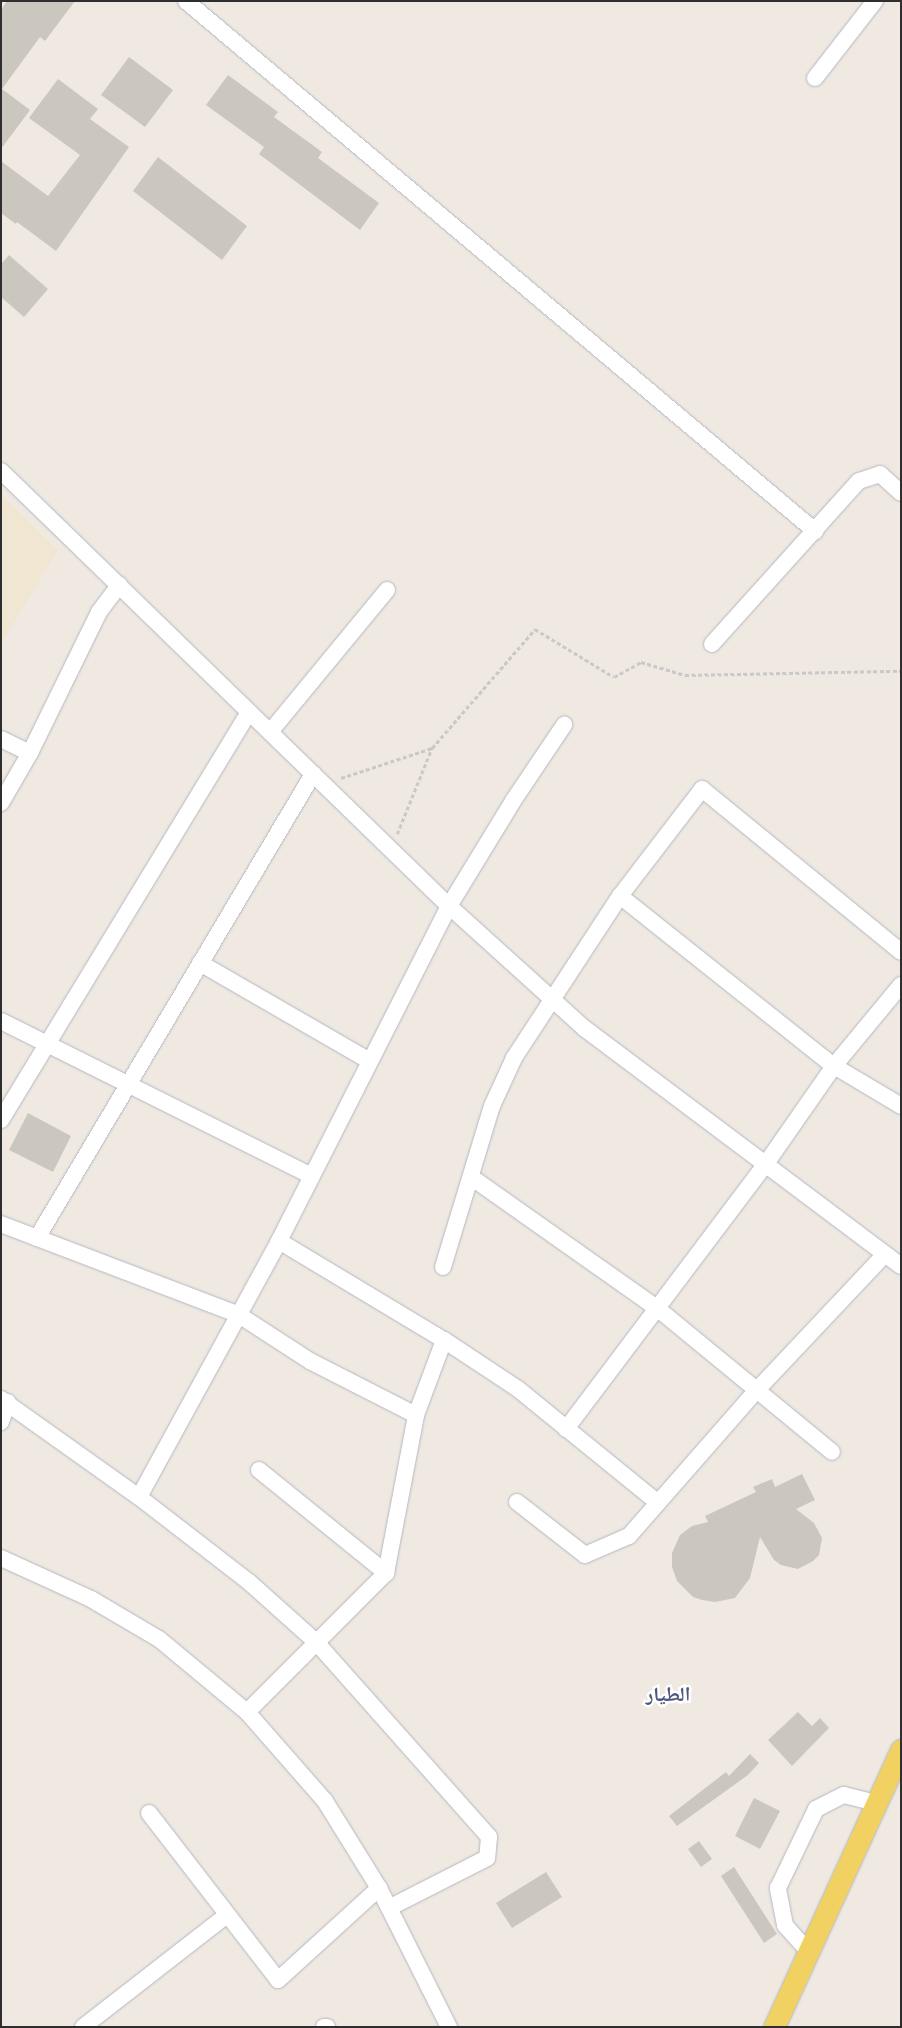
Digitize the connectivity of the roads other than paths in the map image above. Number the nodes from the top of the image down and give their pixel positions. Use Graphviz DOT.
graph roads {
  1 [pos="186,1"];
  2 [pos="875,1"];
  3 [pos="815,78"];
  4 [pos="1,471"];
  5 [pos="901,493"];
  6 [pos="815,531"];
  7 [pos="119,585"];
  8 [pos="387,590"];
  9 [pos="712,644"];
  10 [pos="249,712"];
  11 [pos="564,725"];
  12 [pos="270,732"];
  13 [pos="1,739"];
  14 [pos="30,753"];
  15 [pos="319,779"];
  16 [pos="1,803"];
  17 [pos="620,896"];
  18 [pos="449,906"];
  19 [pos="901,952"];
  20 [pos="200,963"];
  21 [pos="901,985"];
  22 [pos="551,999"];
  23 [pos="1,1021"];
  24 [pos="47,1043"];
  25 [pos="370,1061"];
  26 [pos="834,1066"];
  27 [pos="129,1084"];
  28 [pos="901,1106"];
  29 [pos="1,1120"];
  30 [pos="765,1165"];
  31 [pos="312,1176"];
  32 [pos="471,1177"];
  33 [pos="1,1224"];
  34 [pos="37,1238"];
  35 [pos="279,1241"];
  36 [pos="884,1255"];
  37 [pos="901,1266"];
  38 [pos="443,1267"];
  39 [pos="658,1309"];
  40 [pos="239,1315"];
  41 [pos="444,1340"];
  42 [pos="757,1390"];
  43 [pos="5,1400"];
  44 [pos="416,1415"];
  45 [pos="1,1422"];
  46 [pos="566,1429"];
  47 [pos="832,1452"];
  48 [pos="259,1470"];
  49 [pos="139,1497"];
  50 [pos="517,1502"];
  51 [pos="657,1502"];
  52 [pos="1,1558"];
  53 [pos="386,1573"];
  54 [pos="316,1642"];
  55 [pos="247,1712"];
  56 [pos="901,1750"];
  57 [pos="901,1764"];
  58 [pos="880,1797"];
  59 [pos="150,1813"];
  60 [pos="379,1888"];
  61 [pos="389,1908"];
  62 [pos="227,1915"];
  63 [pos="809,1952"];
  64 [pos="82,2027"];
  65 [pos="448,2027"];
  66 [pos="774,2027"];
  1 -- 6 [label="street"];
  2 -- 3 [label="street"];
  4 -- 7 [label="street"];
  5 -- 6 [label="street"];
  6 -- 9 [label="street"];
  7 -- 10 [label="street"];
  7 -- 14 [label="street"];
  8 -- 12 [label="street"];
  10 -- 12 [label="street"];
  10 -- 24 [label="street"];
  11 -- 18 [label="street"];
  12 -- 15 [label="street"];
  13 -- 14 [label="street"];
  14 -- 16 [label="street"];
  15 -- 18 [label="street"];
  15 -- 20 [label="street"];
  17 -- 19 [label="street"];
  17 -- 22 [label="street"];
  17 -- 26 [label="street"];
  18 -- 22 [label="street"];
  18 -- 25 [label="street"];
  20 -- 25 [label="street"];
  20 -- 27 [label="street"];
  21 -- 26 [label="street"];
  22 -- 30 [label="street"];
  22 -- 32 [label="street"];
  23 -- 24 [label="street"];
  24 -- 27 [label="street"];
  24 -- 29 [label="street"];
  25 -- 31 [label="street"];
  26 -- 28 [label="street"];
  26 -- 30 [label="street"];
  27 -- 31 [label="street"];
  27 -- 34 [label="street"];
  30 -- 36 [label="street"];
  30 -- 39 [label="street"];
  31 -- 35 [label="street"];
  32 -- 38 [label="street"];
  32 -- 39 [label="street"];
  33 -- 34 [label="street"];
  34 -- 40 [label="street"];
  35 -- 40 [label="street"];
  35 -- 41 [label="street"];
  36 -- 37 [label="street"];
  36 -- 42 [label="street"];
  39 -- 42 [label="street"];
  39 -- 46 [label="street"];
  40 -- 44 [label="street"];
  40 -- 49 [label="street"];
  41 -- 44 [label="street"];
  41 -- 46 [label="street"];
  42 -- 47 [label="street"];
  42 -- 51 [label="street"];
  43 -- 45 [label="street"];
  43 -- 49 [label="street"];
  44 -- 53 [label="street"];
  46 -- 51 [label="street"];
  48 -- 53 [label="street"];
  49 -- 54 [label="street"];
  50 -- 51 [label="street"];
  52 -- 55 [label="street"];
  53 -- 54 [label="street"];
  54 -- 55 [label="street"];
  54 -- 61 [label="street"];
  55 -- 60 [label="street"];
  56 -- 58 [label="main road"];
  57 -- 58 [label="main road"];
  58 -- 63 [label="main road"];
  58 -- 63 [label="street"];
  59 -- 62 [label="street"];
  60 -- 61 [label="street"];
  60 -- 62 [label="street"];
  61 -- 65 [label="street"];
  62 -- 64 [label="street"];
  63 -- 66 [label="main road"];
}
